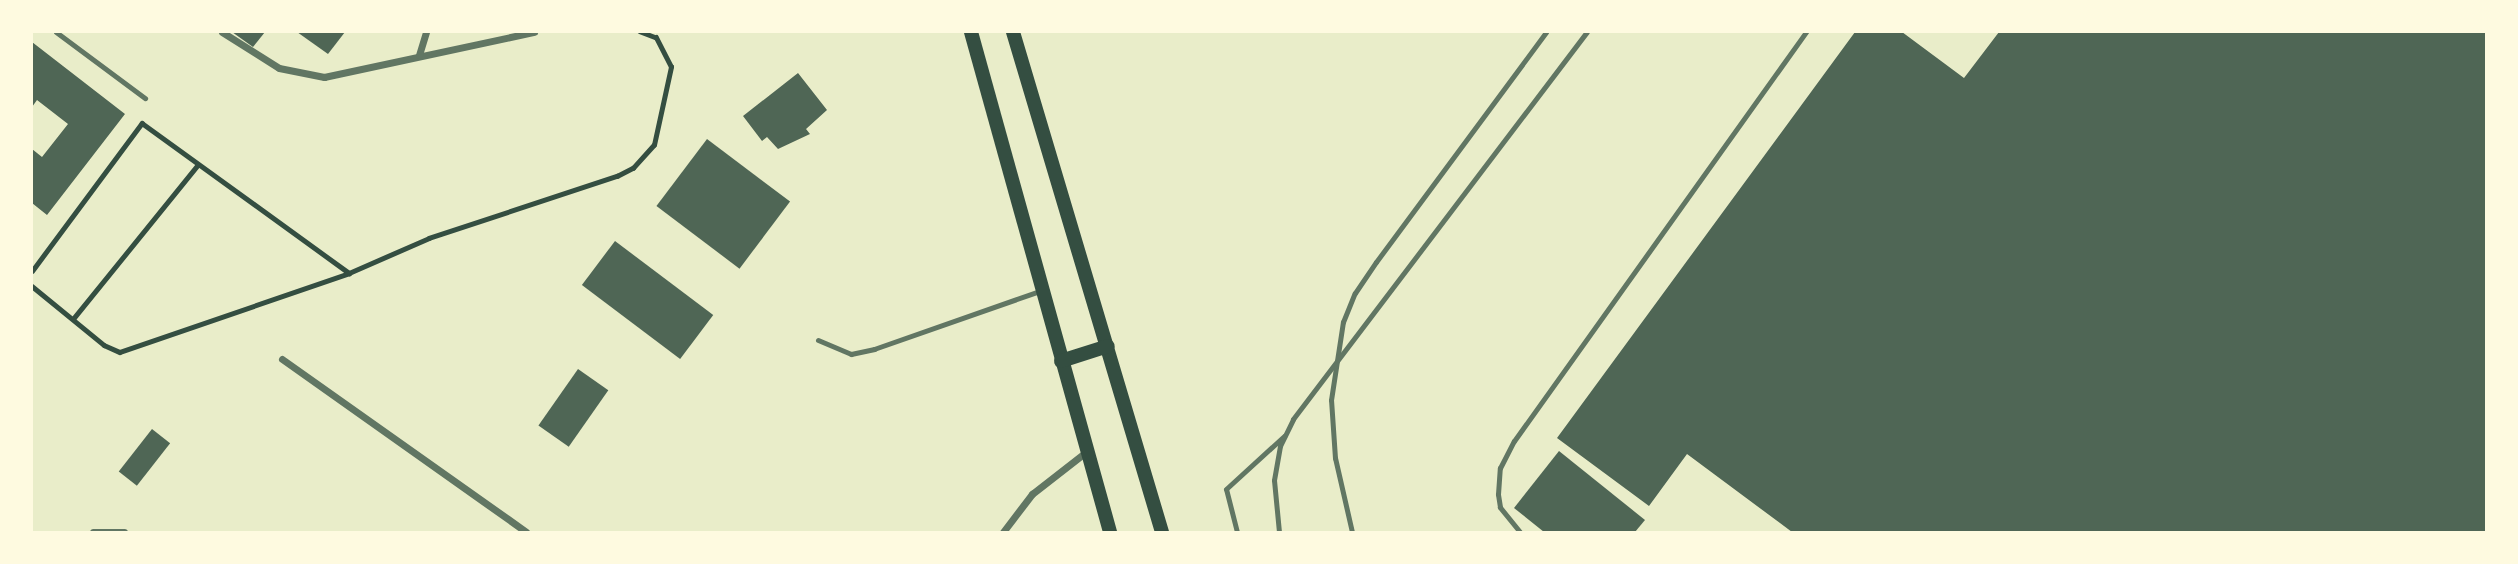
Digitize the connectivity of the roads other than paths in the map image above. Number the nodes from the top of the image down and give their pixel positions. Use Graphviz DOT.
graph roads {
  1 [pos="56,32"];
  2 [pos="222,32"];
  3 [pos="426,32"];
  4 [pos="534,32"];
  5 [pos="971,32"];
  6 [pos="1013,32"];
  7 [pos="1546,32"];
  8 [pos="1587,32"];
  9 [pos="1806,32"];
  10 [pos="419,55"];
  11 [pos="145,98"];
  12 [pos="1040,291"];
  13 [pos="818,340"];
  14 [pos="1108,346"];
  15 [pos="282,359"];
  16 [pos="1061,361"];
  17 [pos="1286,434"];
  18 [pos="1088,450"];
  19 [pos="93,533"];
  20 [pos="124,533"];
  21 [pos="526,533"];
  22 [pos="1003,533"];
  23 [pos="1110,533"];
  24 [pos="1162,533"];
  25 [pos="1237,533"];
  26 [pos="1279,533"];
  27 [pos="1352,533"];
  28 [pos="1520,533"];
  1 -- 11 [label="lane"];
  2 -- 10 [label="street"];
  3 -- 10 [label="street"];
  4 -- 10 [label="street"];
  5 -- 12 [label="main road"];
  6 -- 14 [label="main road"];
  7 -- 27 [label="lane"];
  8 -- 17 [label="lane"];
  9 -- 28 [label="lane"];
  12 -- 13 [label="lane"];
  12 -- 16 [label="main road"];
  14 -- 16 [label="main road"];
  14 -- 24 [label="main road"];
  15 -- 21 [label="street"];
  16 -- 18 [label="main road"];
  17 -- 25 [label="lane"];
  17 -- 26 [label="lane"];
  18 -- 22 [label="street"];
  18 -- 23 [label="main road"];
  19 -- 20 [label="street"];
}
